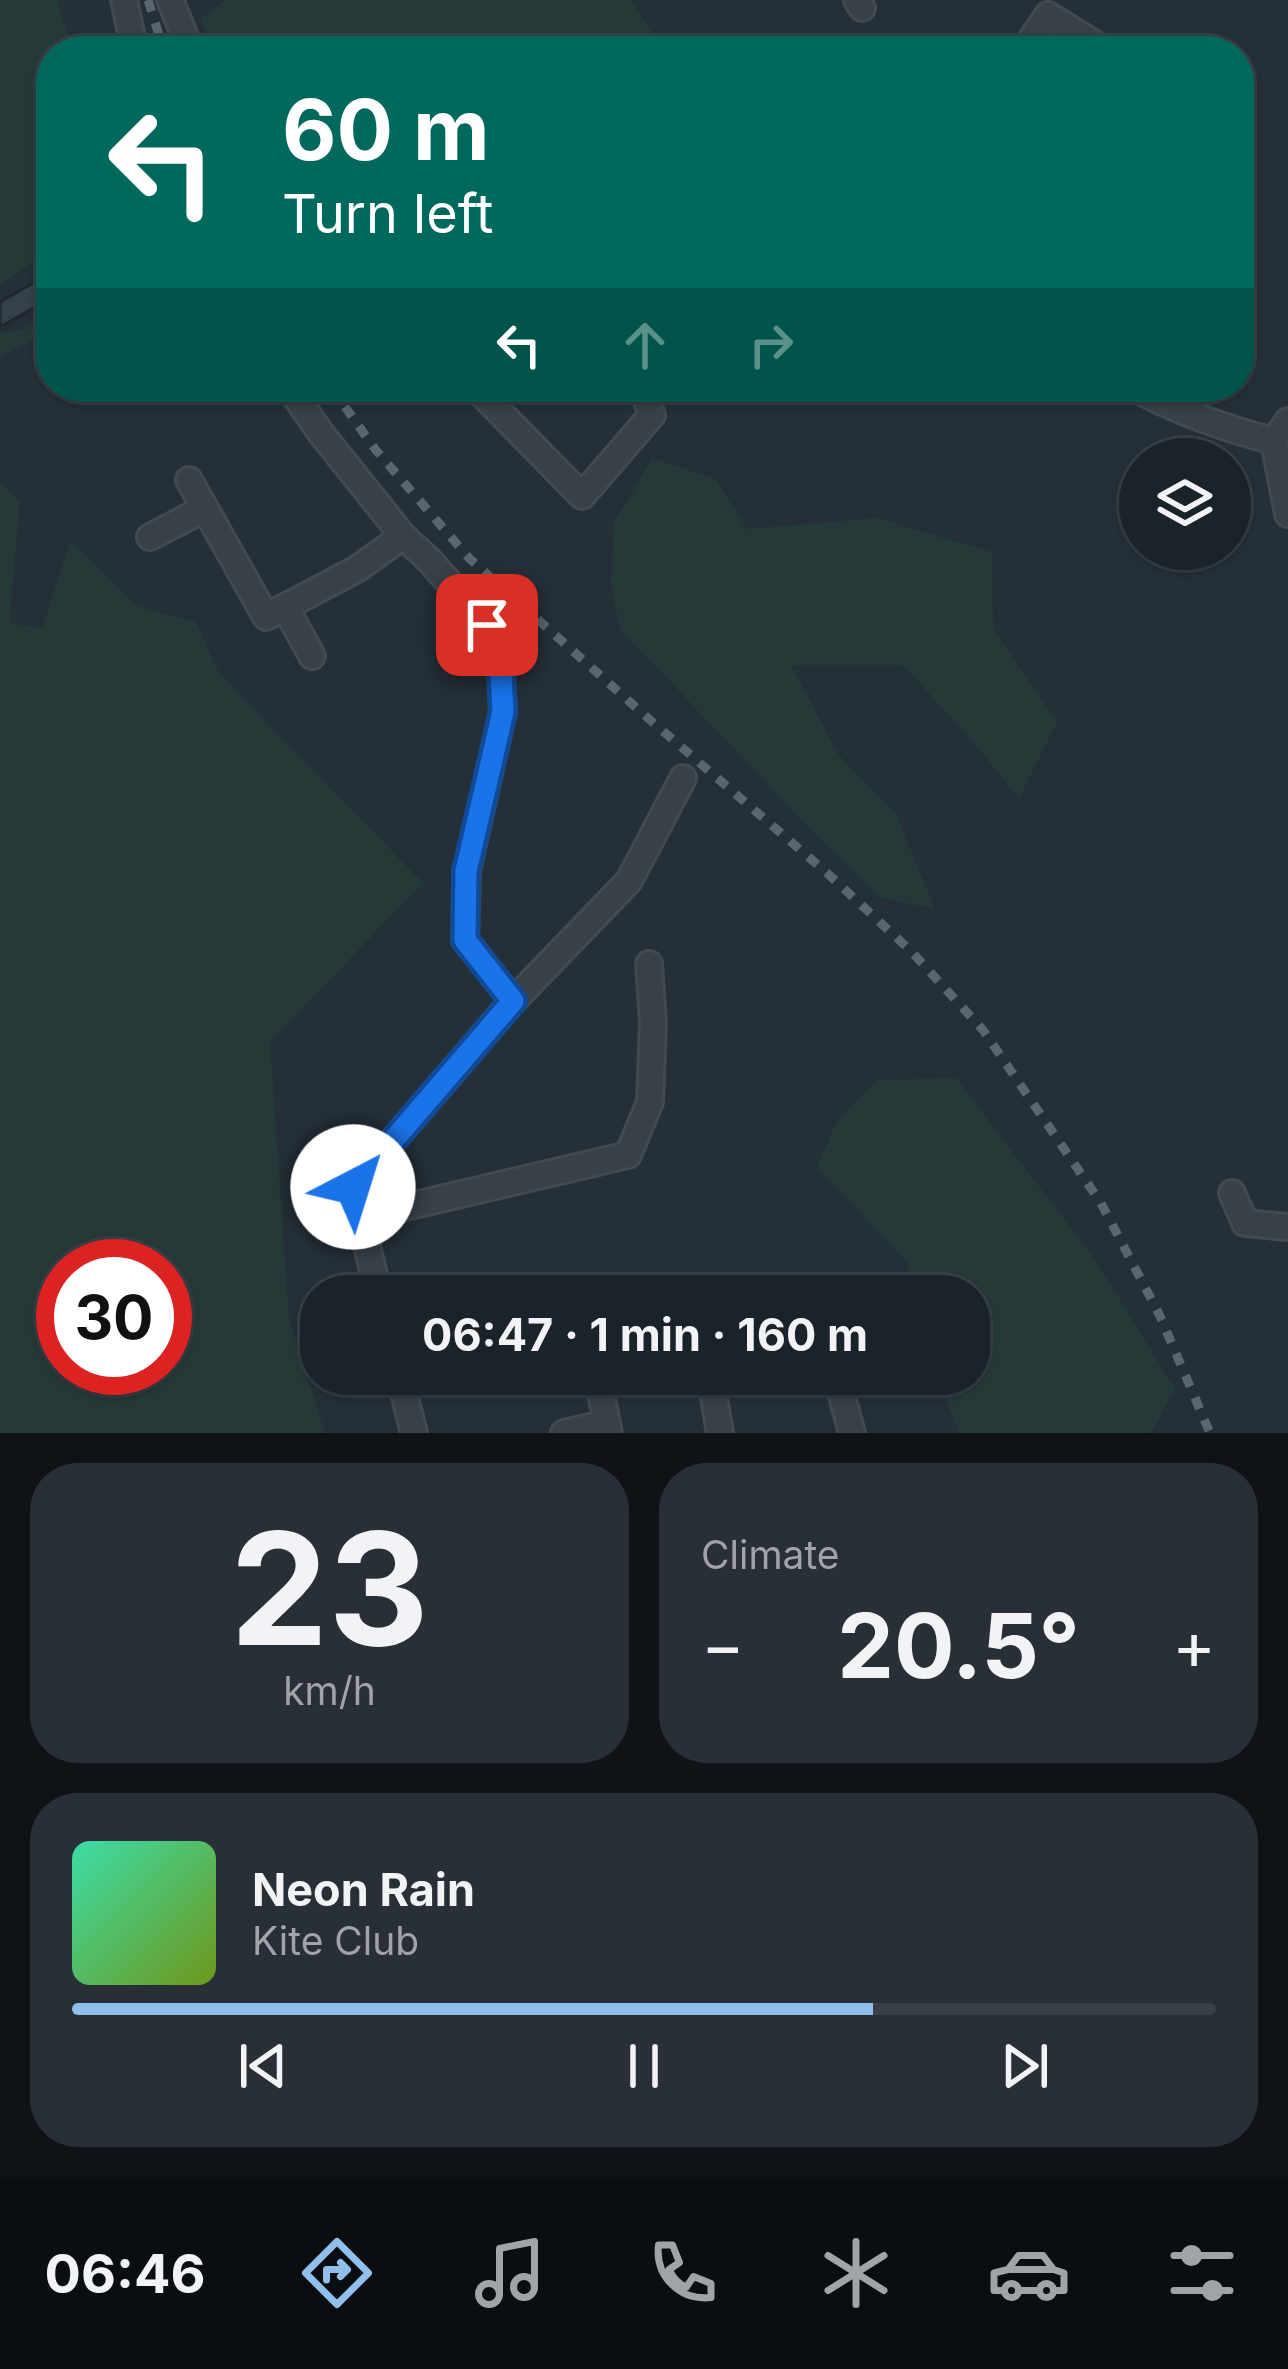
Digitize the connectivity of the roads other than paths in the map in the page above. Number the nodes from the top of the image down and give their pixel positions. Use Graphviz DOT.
graph roads {
  1 [pos="124,0"];
  2 [pos="170,0"];
  3 [pos="132,36"];
  4 [pos="185,36"];
  5 [pos="1034,36"];
  6 [pos="1082,36"];
  7 [pos="299,402"];
  8 [pos="491,402"];
  9 [pos="647,402"];
  10 [pos="1160,402"];
  11 [pos="1281,431"];
  12 [pos="189,480"];
  13 [pos="205,509"];
  14 [pos="1288,514"];
  15 [pos="403,536"];
  16 [pos="150,537"];
  17 [pos="285,607"];
  18 [pos="312,656"];
  19 [pos="683,778"];
  20 [pos="649,964"];
  21 [pos="513,1001"];
  22 [pos="1232,1192"];
  23 [pos="359,1217"];
  24 [pos="1288,1227"];
  25 [pos="374,1275"];
  26 [pos="404,1395"];
  27 [pos="601,1395"];
  28 [pos="714,1395"];
  29 [pos="842,1395"];
  30 [pos="608,1428"];
  31 [pos="414,1433"];
  32 [pos="564,1433"];
  33 [pos="720,1433"];
  34 [pos="852,1433"];
  1 -- 3 [label="street"];
  2 -- 4 [label="street"];
  5 -- 6 [label="street"];
  7 -- 15 [label="street"];
  8 -- 9 [label="street"];
  10 -- 11 [label="street"];
  11 -- 14 [label="street"];
  12 -- 13 [label="street"];
  13 -- 16 [label="street"];
  13 -- 17 [label="street"];
  15 -- 17 [label="street"];
  15 -- 21 [label="street"];
  17 -- 18 [label="street"];
  19 -- 21 [label="street"];
  20 -- 23 [label="street"];
  21 -- 23 [label="street"];
  22 -- 24 [label="street"];
  23 -- 25 [label="street"];
  26 -- 31 [label="street"];
  27 -- 30 [label="street"];
  28 -- 33 [label="street"];
  29 -- 34 [label="street"];
  30 -- 32 [label="street"];
}
